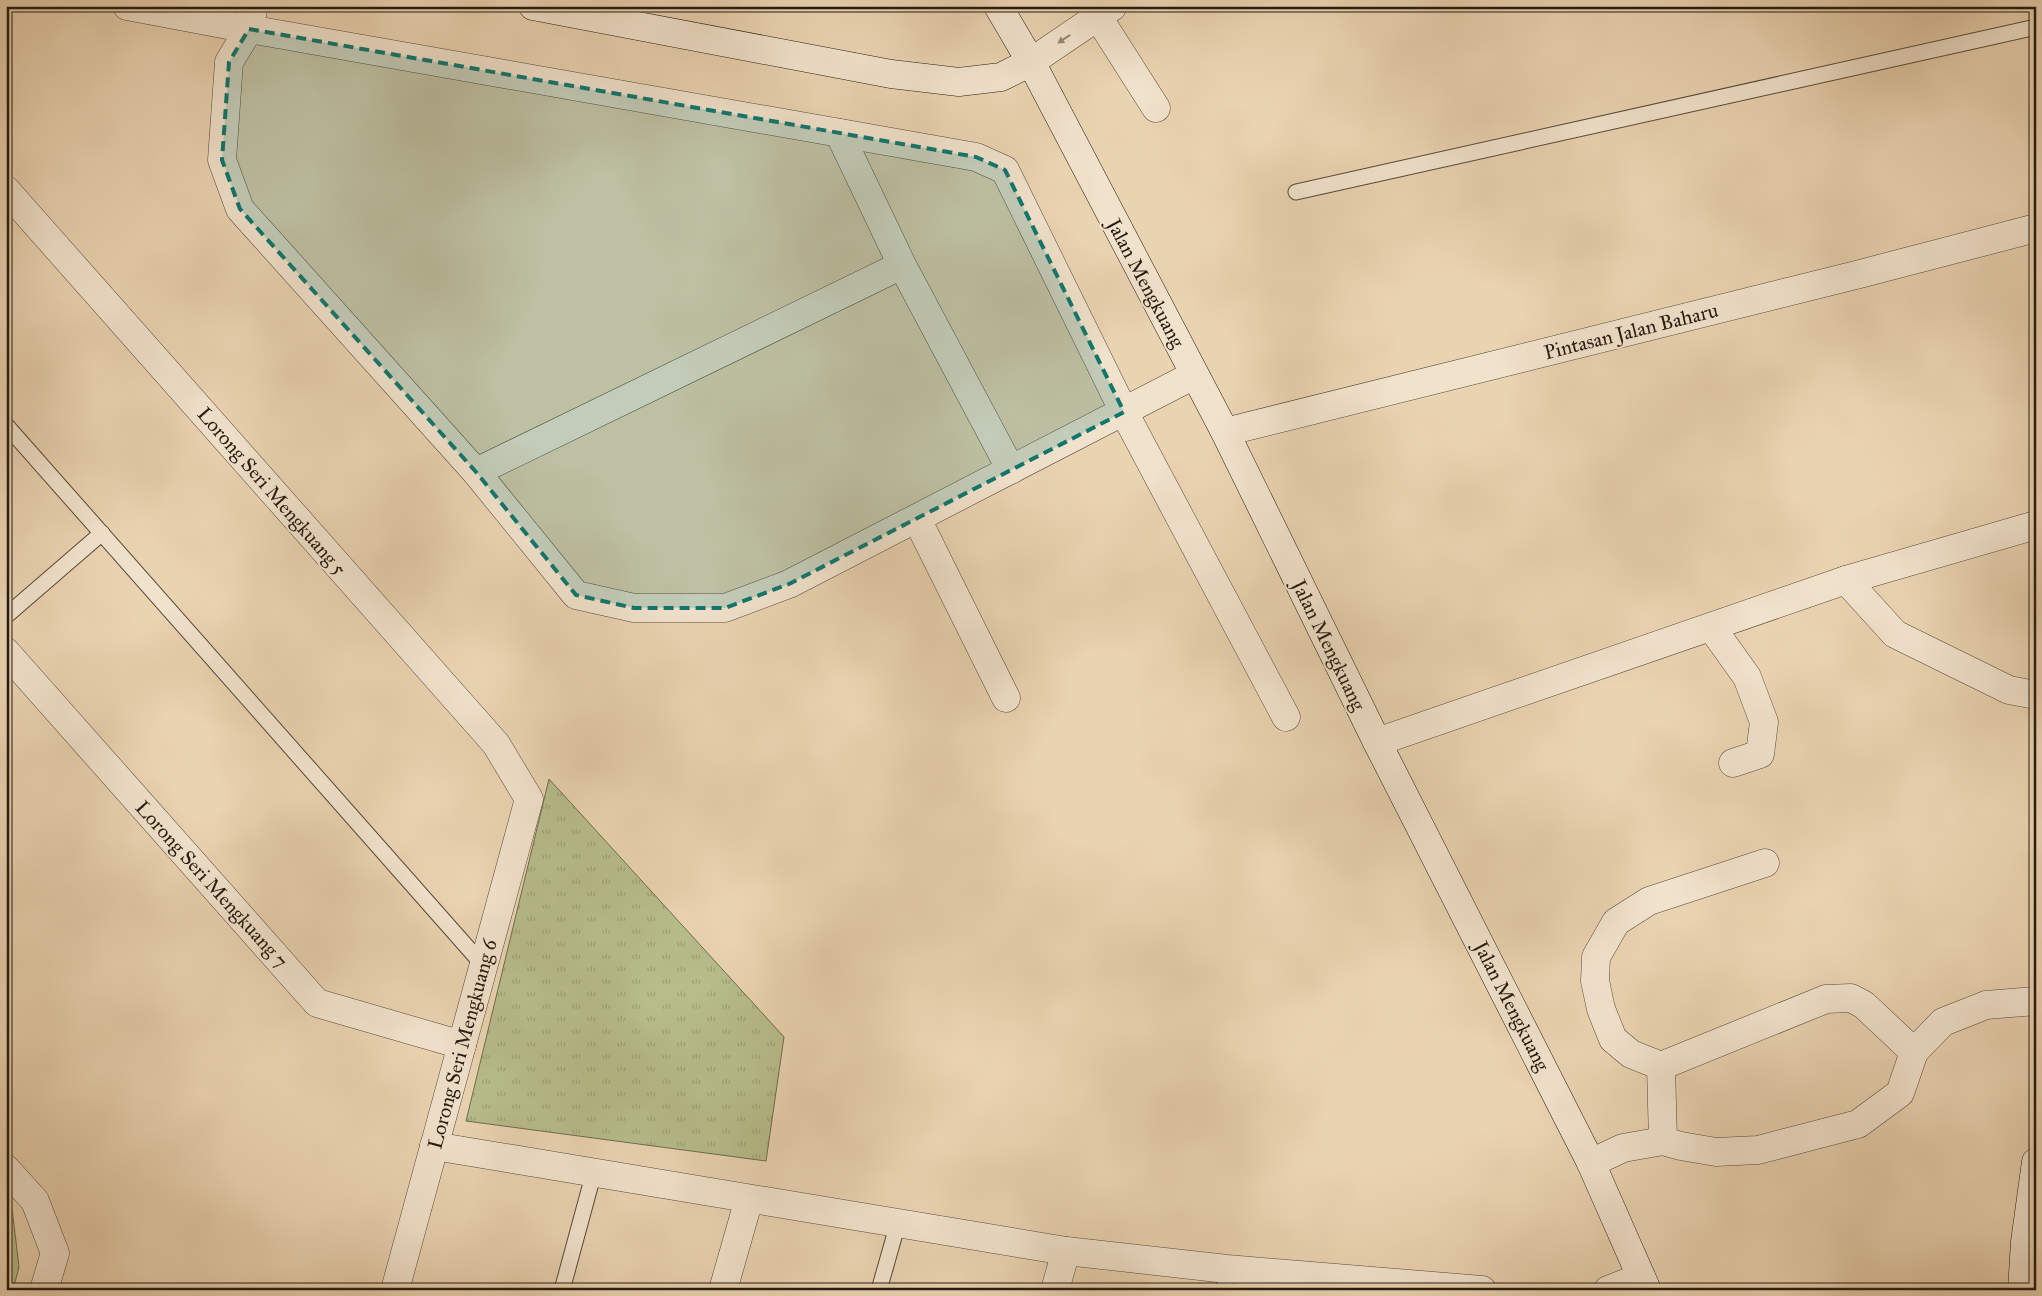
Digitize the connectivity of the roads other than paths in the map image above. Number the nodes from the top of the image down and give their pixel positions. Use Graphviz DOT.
graph roads {
  1 [pos="127,6"];
  2 [pos="533,6"];
  3 [pos="998,6"];
  4 [pos="1101,10"];
  5 [pos="252,18"];
  6 [pos="2036,27"];
  7 [pos="1031,62"];
  8 [pos="1156,108"];
  9 [pos="839,133"];
  10 [pos="6,190"];
  11 [pos="1296,192"];
  12 [pos="2036,228"];
  13 [pos="902,265"];
  14 [pos="1194,375"];
  15 [pos="1124,412"];
  16 [pos="6,425"];
  17 [pos="1225,432"];
  18 [pos="1012,470"];
  19 [pos="476,472"];
  20 [pos="917,519"];
  21 [pos="2036,525"];
  22 [pos="102,533"];
  23 [pos="1846,580"];
  24 [pos="6,616"];
  25 [pos="1712,628"];
  26 [pos="6,652"];
  27 [pos="2036,695"];
  28 [pos="1006,698"];
  29 [pos="1286,717"];
  30 [pos="1377,742"];
  31 [pos="1733,763"];
  32 [pos="529,799"];
  33 [pos="1765,863"];
  34 [pos="483,965"];
  35 [pos="2036,1001"];
  36 [pos="462,1045"];
  37 [pos="1914,1052"];
  38 [pos="1662,1066"];
  39 [pos="1663,1140"];
  40 [pos="434,1146"];
  41 [pos="1591,1162"];
  42 [pos="2036,1162"];
  43 [pos="6,1169"];
  44 [pos="594,1172"];
  45 [pos="750,1198"];
  46 [pos="898,1223"];
  47 [pos="2031,1244"];
  48 [pos="1066,1251"];
  49 [pos="1226,1279"];
  50 [pos="1644,1283"];
  51 [pos="44,1290"];
  52 [pos="396,1290"];
  53 [pos="562,1290"];
  54 [pos="723,1290"];
  55 [pos="879,1290"];
  56 [pos="1055,1290"];
  57 [pos="1482,1290"];
  58 [pos="1608,1290"];
  59 [pos="2022,1290"];
  1 -- 5 [label="street"];
  2 -- 7 [label="street"];
  3 -- 7 [label="street, Jalan Mengkuang"];
  4 -- 7 [label="street, one-way"];
  4 -- 8 [label="street"];
  5 -- 9 [label="street"];
  5 -- 19 [label="street"];
  6 -- 11 [label="lane"];
  7 -- 14 [label="street, Jalan Mengkuang"];
  9 -- 13 [label="street"];
  9 -- 15 [label="street"];
  10 -- 32 [label="street, Lorong Seri Mengkuang 5"];
  12 -- 17 [label="street, Pintasan Jalan Baharu"];
  13 -- 18 [label="street"];
  13 -- 19 [label="street"];
  14 -- 15 [label="street"];
  14 -- 17 [label="street, Jalan Mengkuang"];
  15 -- 18 [label="street"];
  15 -- 29 [label="street"];
  16 -- 22 [label="lane"];
  17 -- 30 [label="street, Jalan Mengkuang"];
  18 -- 20 [label="street"];
  19 -- 20 [label="street"];
  20 -- 28 [label="street"];
  21 -- 23 [label="street"];
  22 -- 24 [label="lane"];
  22 -- 34 [label="lane"];
  23 -- 25 [label="street"];
  23 -- 27 [label="street"];
  25 -- 30 [label="street"];
  25 -- 31 [label="street"];
  26 -- 36 [label="street, Lorong Seri Mengkuang 7"];
  30 -- 41 [label="street, Jalan Mengkuang"];
  32 -- 34 [label="street, Lorong Seri Mengkuang 6"];
  33 -- 38 [label="street"];
  34 -- 36 [label="street, Lorong Seri Mengkuang 6"];
  35 -- 37 [label="street"];
  36 -- 40 [label="street, Lorong Seri Mengkuang 6"];
  37 -- 38 [label="street"];
  37 -- 39 [label="street"];
  38 -- 39 [label="street"];
  39 -- 41 [label="street"];
  40 -- 44 [label="street"];
  40 -- 52 [label="street, Lorong Seri Mengkuang 6"];
  41 -- 50 [label="street, Jalan Mengkuang"];
  42 -- 47 [label="street"];
  43 -- 51 [label="street"];
  44 -- 45 [label="street"];
  44 -- 53 [label="lane"];
  45 -- 46 [label="street"];
  45 -- 54 [label="street"];
  46 -- 48 [label="street"];
  46 -- 55 [label="lane"];
  47 -- 59 [label="street"];
  48 -- 49 [label="street"];
  48 -- 56 [label="street"];
  49 -- 57 [label="street"];
  50 -- 58 [label="street"];
}
